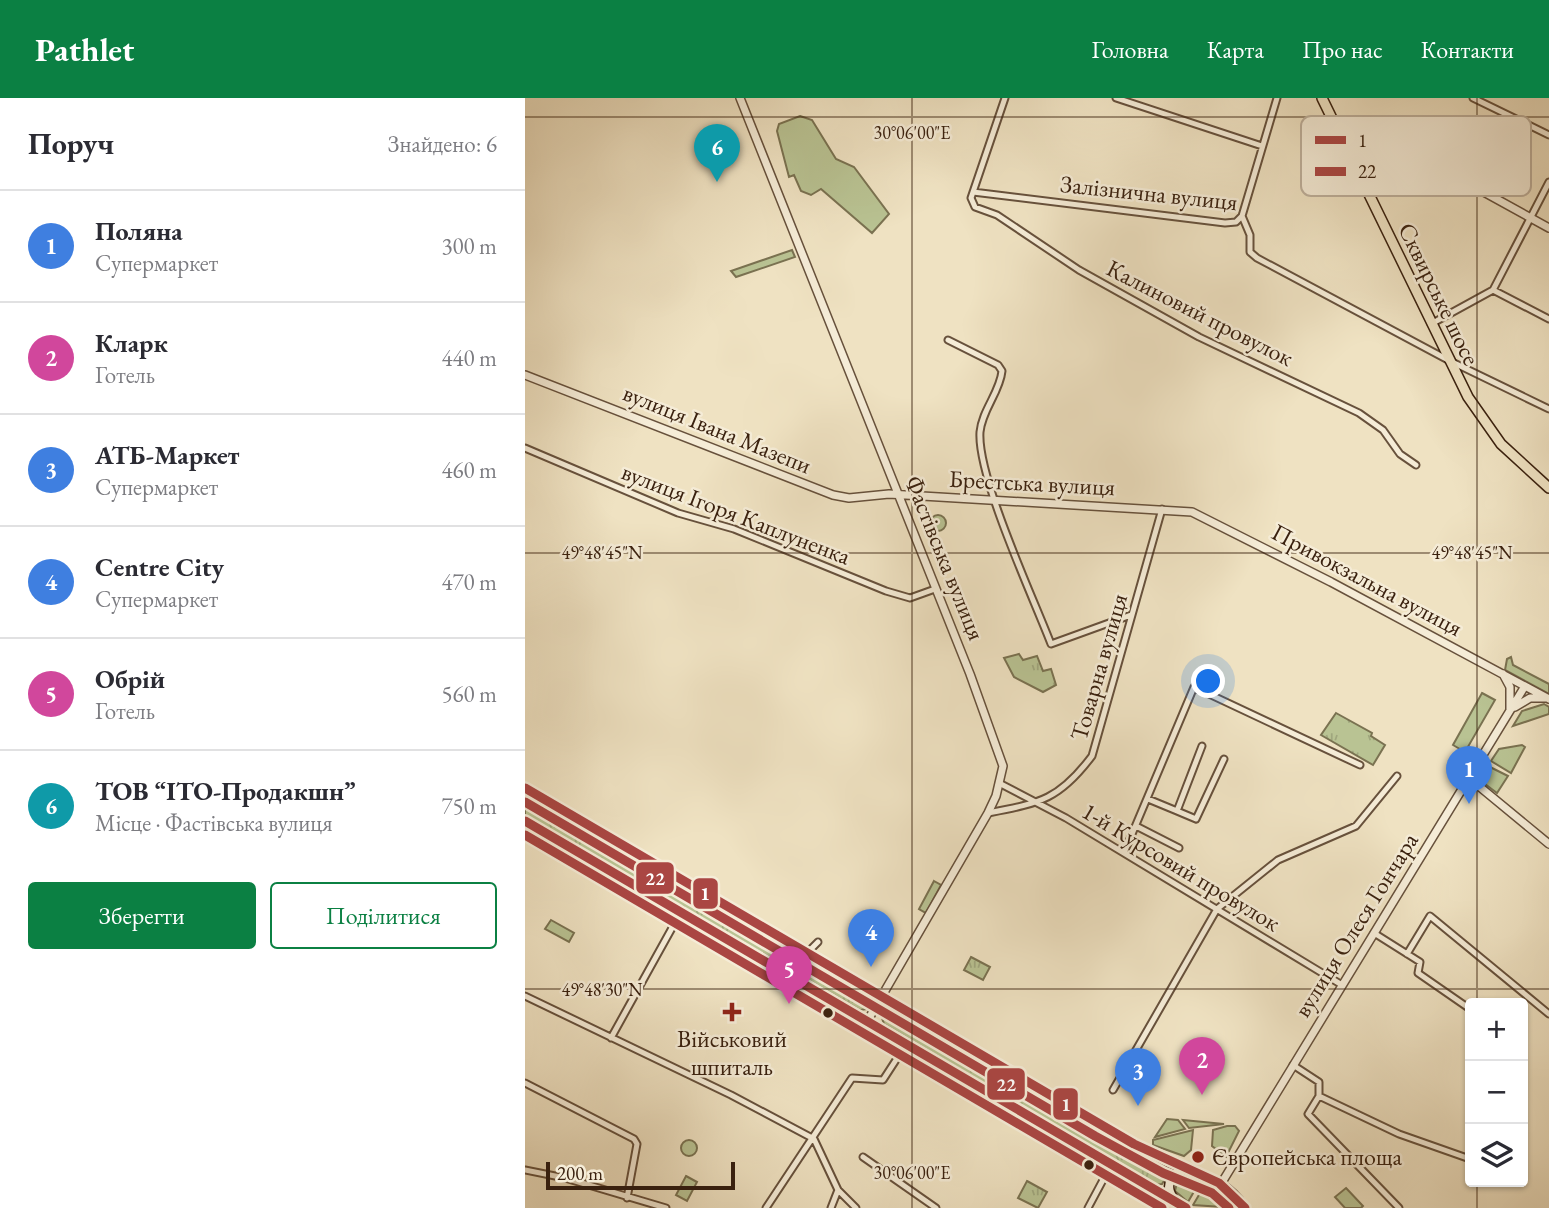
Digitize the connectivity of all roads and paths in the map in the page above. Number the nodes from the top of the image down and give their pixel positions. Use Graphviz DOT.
graph roads {
  1 [pos="740,98"];
  2 [pos="1005,98"];
  3 [pos="1116,98"];
  4 [pos="1277,98"];
  5 [pos="1322,98"];
  6 [pos="1473,98"];
  7 [pos="1331,116"];
  8 [pos="1510,116"];
  9 [pos="1531,126"];
  10 [pos="1549,135"];
  11 [pos="1262,146"];
  12 [pos="1549,182"];
  13 [pos="973,192"];
  14 [pos="1370,196"];
  15 [pos="1491,196"];
  16 [pos="1242,216"];
  17 [pos="1529,217"];
  18 [pos="1549,228"];
  19 [pos="1493,290"];
  20 [pos="1549,319"];
  21 [pos="1431,324"];
  22 [pos="947,340"];
  23 [pos="1450,361"];
  24 [pos="525,375"];
  25 [pos="1549,409"];
  26 [pos="525,448"];
  27 [pos="1416,465"];
  28 [pos="1549,488"];
  29 [pos="899,495"];
  30 [pos="996,502"];
  31 [pos="1162,509"];
  32 [pos="935,589"];
  33 [pos="1131,615"];
  34 [pos="1502,673"];
  35 [pos="1525,686"];
  36 [pos="1549,699"];
  37 [pos="1509,712"];
  38 [pos="1202,746"];
  39 [pos="1224,759"];
  40 [pos="1360,765"];
  41 [pos="1397,776"];
  42 [pos="1469,778"];
  43 [pos="999,783"];
  44 [pos="525,788"];
  45 [pos="1148,799"];
  46 [pos="1040,803"];
  47 [pos="1177,811"];
  48 [pos="988,813"];
  49 [pos="525,821"];
  50 [pos="1136,826"];
  51 [pos="1549,844"];
  52 [pos="1179,848"];
  53 [pos="1124,853"];
  54 [pos="1217,909"];
  55 [pos="682,910"];
  56 [pos="1374,933"];
  57 [pos="818,942"];
  58 [pos="807,954"];
  59 [pos="1407,954"];
  60 [pos="1342,985"];
  61 [pos="525,996"];
  62 [pos="880,997"];
  63 [pos="1465,1006"];
  64 [pos="1549,1014"];
  65 [pos="868,1020"];
  66 [pos="611,1038"];
  67 [pos="907,1043"];
  68 [pos="1293,1065"];
  69 [pos="525,1083"];
  70 [pos="1113,1090"];
  71 [pos="1319,1096"];
  72 [pos="814,1139"];
  73 [pos="1465,1156"];
  74 [pos="863,1157"];
  75 [pos="1111,1165"];
  76 [pos="1188,1169"];
  77 [pos="525,1170"];
  78 [pos="1221,1184"];
  79 [pos="838,1190"];
  80 [pos="627,1198"];
  81 [pos="1175,1201"];
  82 [pos="651,1207"];
  83 [pos="666,1208"];
  84 [pos="766,1208"];
  85 [pos="831,1208"];
  86 [pos="856,1208"];
  87 [pos="936,1208"];
  88 [pos="1087,1208"];
  89 [pos="1186,1208"];
  90 [pos="1245,1208"];
  91 [pos="1399,1208"];
  1 -- 29 [label="street, Фастівська вулиця"];
  2 -- 13 [label="street"];
  3 -- 11 [label="street"];
  4 -- 11 [label="street"];
  5 -- 7 [label="main road, Сквирське шосе"];
  6 -- 8 [label="street"];
  9 -- 10 [label="street"];
  11 -- 16 [label="street"];
  12 -- 17 [label="street"];
  13 -- 16 [label="street, Залізнична вулиця"];
  13 -- 27 [label="street, Калиновий провулок"];
  14 -- 21 [label="main road, Сквирське шосе"];
  15 -- 17 [label="street"];
  16 -- 23 [label="street, Залізнична вулиця"];
  17 -- 18 [label="street"];
  17 -- 19 [label="street"];
  19 -- 20 [label="street"];
  19 -- 21 [label="street"];
  21 -- 23 [label="main road, Сквирське шосе"];
  22 -- 30 [label="street"];
  23 -- 25 [label="street, Залізнична вулиця"];
  23 -- 28 [label="main road, Сквирське шосе"];
  24 -- 29 [label="street, вулиця Івана Мазепи"];
  26 -- 32 [label="street, вулиця Ігоря Каплуненка"];
  29 -- 30 [label="street, Брестська вулиця"];
  29 -- 32 [label="street, Фастівська вулиця"];
  30 -- 31 [label="street, Брестська вулиця"];
  30 -- 33 [label="street"];
  31 -- 33 [label="street, Товарна вулиця"];
  31 -- 34 [label="street, Привокзальна вулиця"];
  32 -- 43 [label="street, Фастівська вулиця"];
  33 -- 46 [label="street, Товарна вулиця"];
  34 -- 35 [label="street, Привокзальна вулиця"];
  34 -- 37 [label="street"];
  35 -- 36 [label="street, Привокзальна вулиця"];
  35 -- 37 [label="street, вулиця Олеся Гончара"];
  36 -- 37 [label="street"];
  37 -- 42 [label="street, вулиця Олеся Гончара"];
  38 -- 47 [label="street"];
  39 -- 47 [label="street"];
  40 -- 45 [label="street"];
  41 -- 54 [label="street"];
  42 -- 51 [label="street"];
  42 -- 56 [label="street, вулиця Олеся Гончара"];
  43 -- 46 [label="street, 1-й Курсовий провулок"];
  43 -- 48 [label="street, Фастівська вулиця"];
  44 -- 58 [label="main road"];
  45 -- 47 [label="street"];
  45 -- 50 [label="street"];
  46 -- 48 [label="street, Товарна вулиця"];
  46 -- 53 [label="street, 1-й Курсовий провулок"];
  48 -- 62 [label="street, Фастівська вулиця"];
  49 -- 55 [label="main road"];
  50 -- 52 [label="street"];
  50 -- 53 [label="street"];
  53 -- 54 [label="street, 1-й Курсовий провулок"];
  54 -- 60 [label="street, 1-й Курсовий провулок"];
  54 -- 70 [label="street"];
  55 -- 65 [label="main road"];
  55 -- 66 [label="street"];
  56 -- 59 [label="street"];
  56 -- 60 [label="street, вулиця Олеся Гончара"];
  57 -- 58 [label="street"];
  58 -- 62 [label="main road"];
  59 -- 63 [label="street"];
  59 -- 64 [label="street"];
  60 -- 68 [label="street, вулиця Олеся Гончара"];
  61 -- 66 [label="street"];
  62 -- 65 [label="street, Фастівська вулиця"];
  62 -- 76 [label="main road"];
  65 -- 67 [label="main road"];
  66 -- 72 [label="street"];
  67 -- 72 [label="street"];
  67 -- 75 [label="main road"];
  68 -- 71 [label="street"];
  68 -- 78 [label="street, вулиця Олеся Гончара"];
  69 -- 80 [label="street"];
  71 -- 73 [label="street"];
  71 -- 91 [label="street"];
  72 -- 79 [label="street"];
  72 -- 84 [label="street"];
  74 -- 87 [label="street"];
  75 -- 81 [label="main road"];
  75 -- 88 [label="street"];
  76 -- 78 [label="main road"];
  76 -- 81 [label="main road"];
  77 -- 80 [label="street"];
  78 -- 90 [label="main road"];
  79 -- 85 [label="street"];
  79 -- 86 [label="street"];
  80 -- 82 [label="street"];
  81 -- 89 [label="main road"];
  82 -- 83 [label="street"];
}
